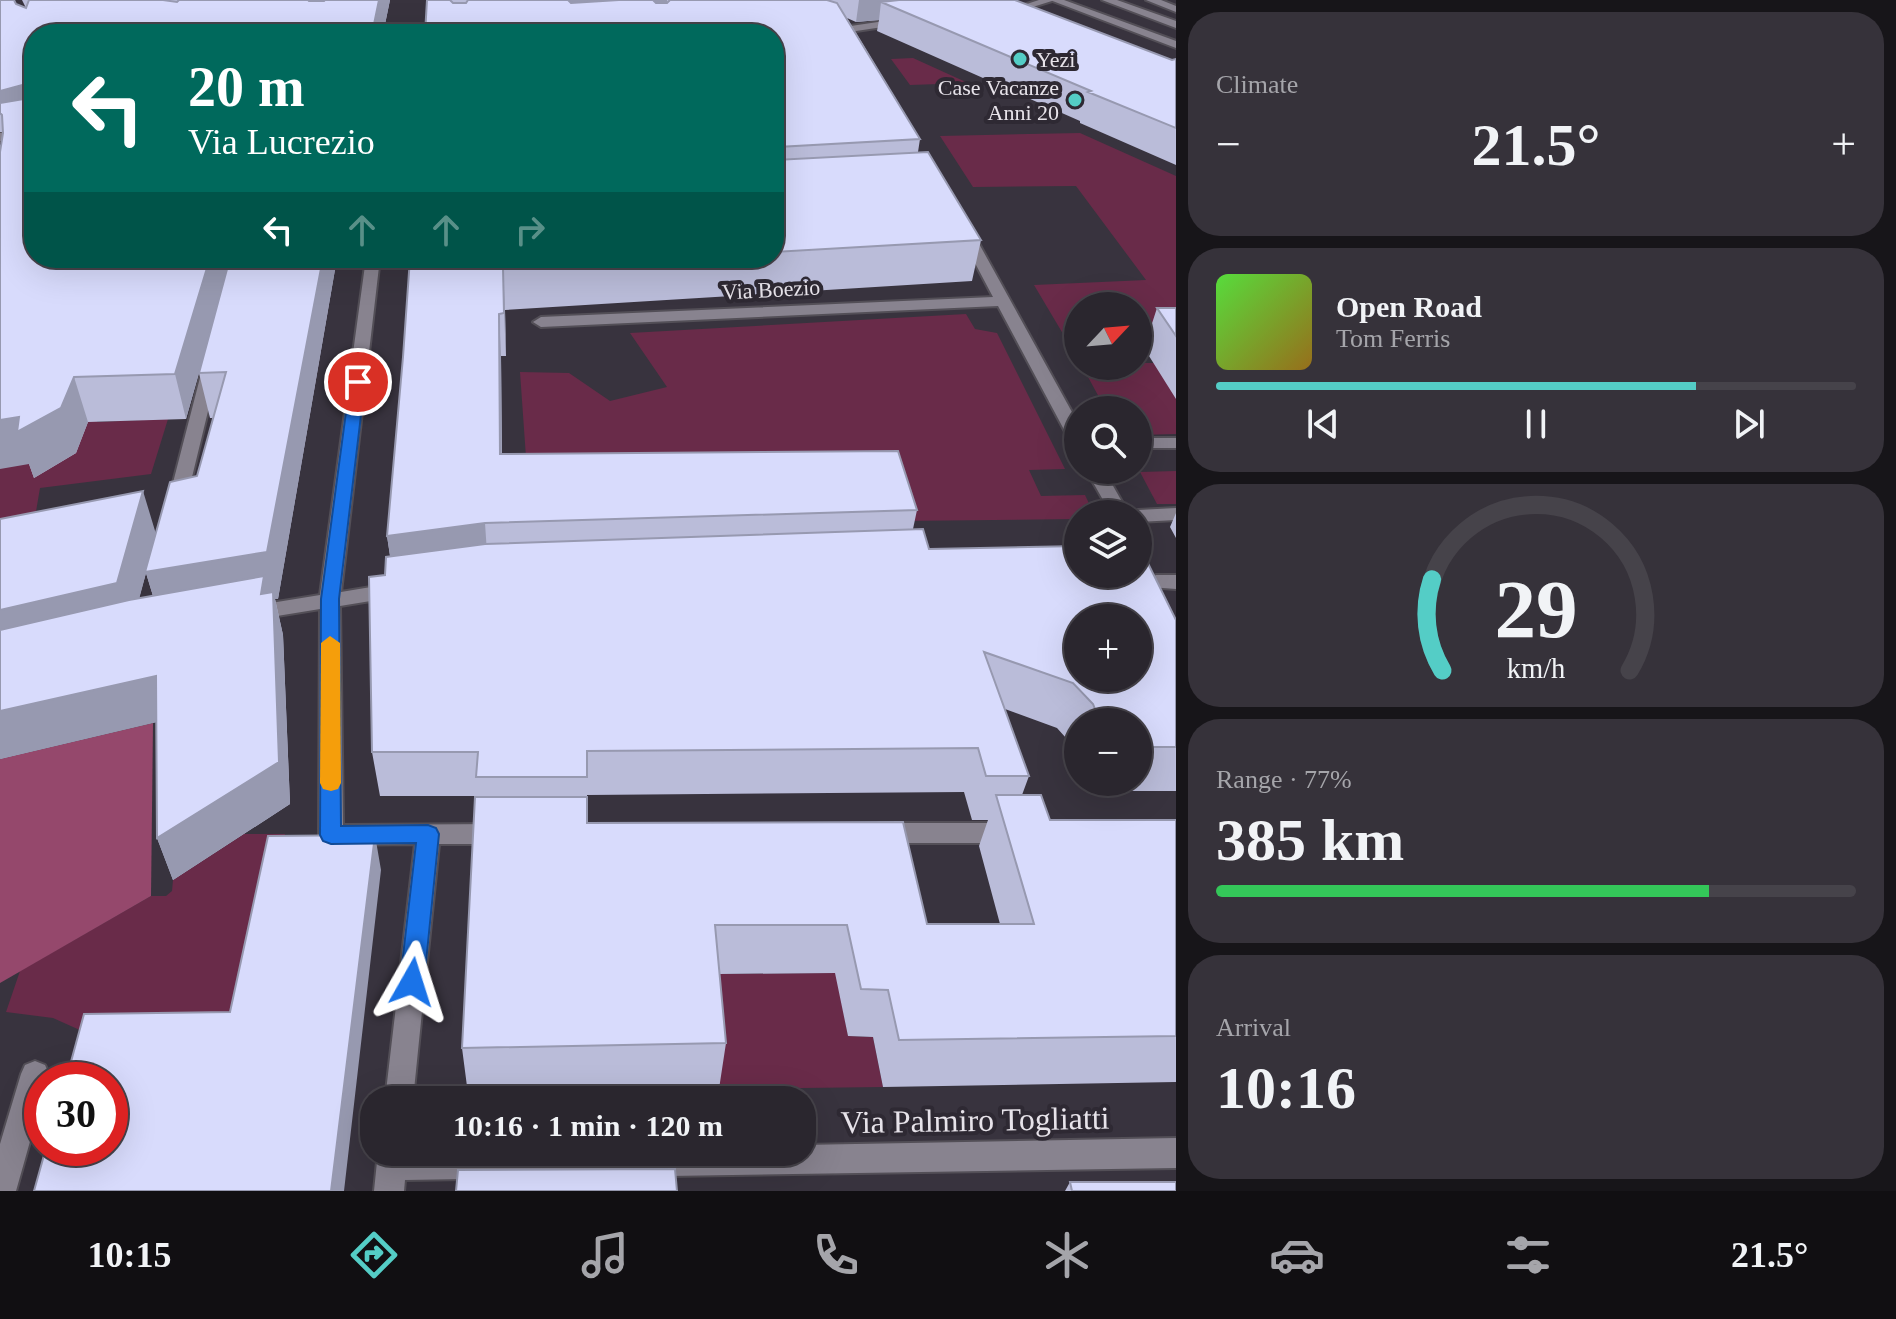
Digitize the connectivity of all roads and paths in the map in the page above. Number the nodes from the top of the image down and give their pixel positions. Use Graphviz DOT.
graph roads {
  1 [pos="1012,0"];
  2 [pos="1053,0"];
  3 [pos="1107,0"];
  4 [pos="1151,0"];
  5 [pos="1028,6"];
  6 [pos="1176,9"];
  7 [pos="987,16"];
  8 [pos="1055,16"];
  9 [pos="810,20"];
  10 [pos="911,20"];
  11 [pos="1174,23"];
  12 [pos="1140,32"];
  13 [pos="1176,45"];
  14 [pos="24,132"];
  15 [pos="0,137"];
  16 [pos="960,222"];
  17 [pos="372,268"];
  18 [pos="1002,301"];
  19 [pos="541,322"];
  20 [pos="216,348"];
  21 [pos="1064,414"];
  22 [pos="1152,443"];
  23 [pos="1176,443"];
  24 [pos="1176,514"];
  25 [pos="1152,515"];
  26 [pos="170,528"];
  27 [pos="1152,567"];
  28 [pos="1166,582"];
  29 [pos="409,589"];
  30 [pos="330,599"];
  31 [pos="1169,608"];
  32 [pos="237,616"];
  33 [pos="858,833"];
  34 [pos="1033,833"];
  35 [pos="428,834"];
  36 [pos="523,834"];
  37 [pos="401,1086"];
  38 [pos="24,1112"];
  39 [pos="1176,1153"];
  40 [pos="391,1170"];
  41 [pos="1,1191"];
  1 -- 5 [label="street"];
  2 -- 5 [label="street"];
  2 -- 12 [label="street"];
  3 -- 11 [label="street"];
  4 -- 6 [label="street"];
  5 -- 7 [label="street"];
  5 -- 8 [label="street"];
  9 -- 10 [label="street"];
  11 -- 12 [label="street"];
  12 -- 13 [label="street"];
  14 -- 15 [label="street"];
  16 -- 18 [label="street"];
  17 -- 30 [label="street"];
  18 -- 19 [label="street, Via Boezio"];
  18 -- 21 [label="street"];
  20 -- 26 [label="street"];
  22 -- 23 [label="street"];
  24 -- 25 [label="street"];
  27 -- 28 [label="street"];
  28 -- 31 [label="street"];
  29 -- 30 [label="street"];
  30 -- 32 [label="street"];
  30 -- 35 [label="street"];
  33 -- 34 [label="street"];
  35 -- 36 [label="street"];
  35 -- 37 [label="street"];
  38 -- 41 [label="street"];
  39 -- 40 [label="street, Via Palmiro Togliatti"];
}
